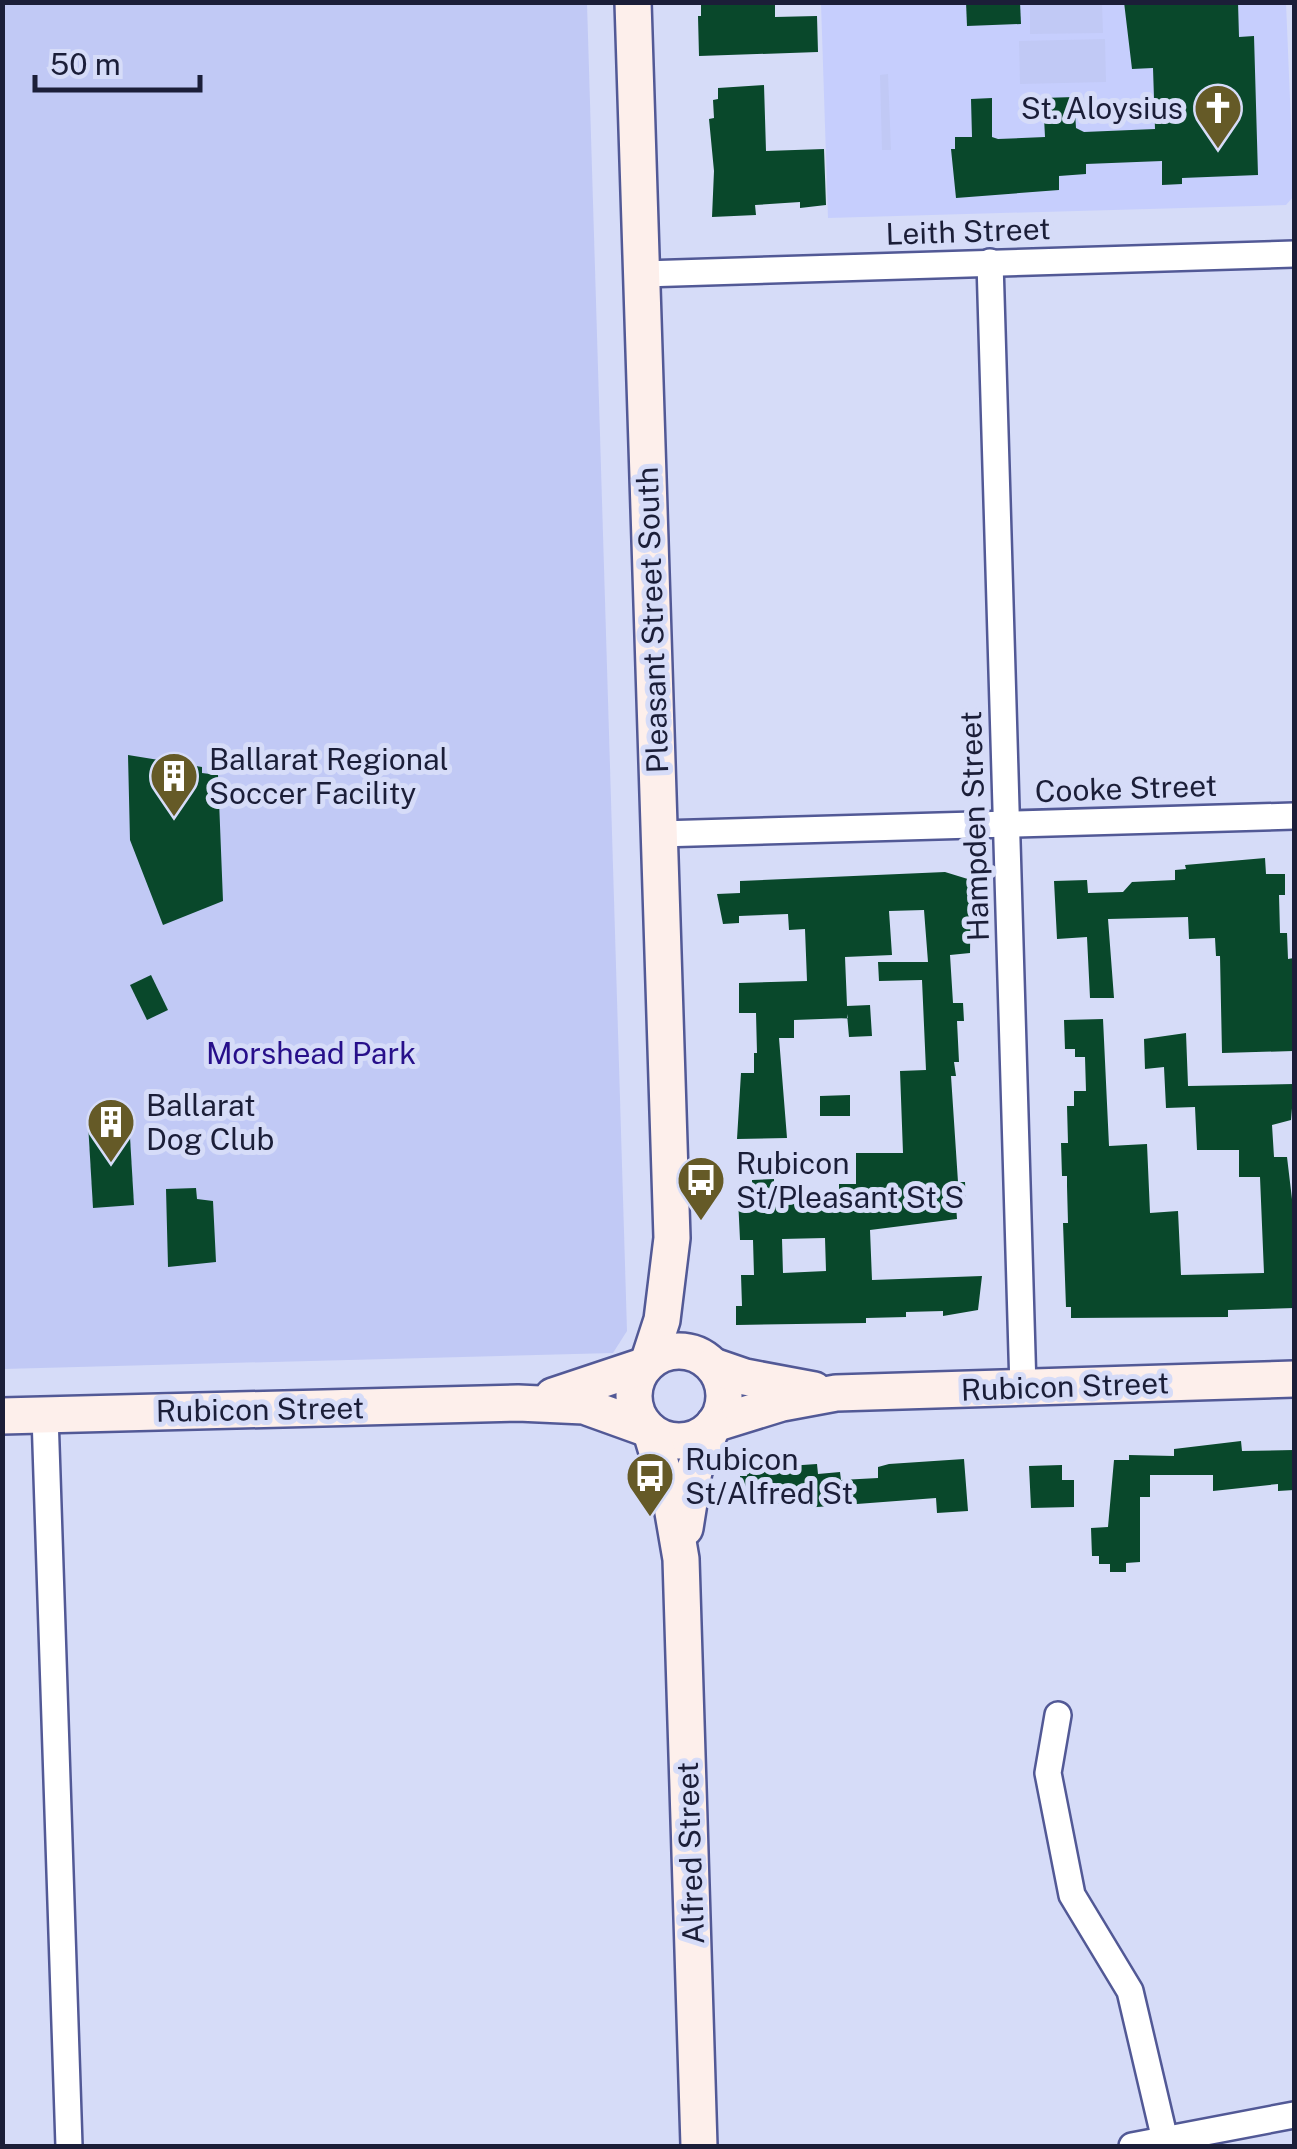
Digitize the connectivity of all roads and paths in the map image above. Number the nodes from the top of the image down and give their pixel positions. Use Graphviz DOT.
graph roads {
  1 [pos="633,2"];
  2 [pos="1294,254"];
  3 [pos="990,262"];
  4 [pos="643,274"];
  5 [pos="1294,816"];
  6 [pos="1007,824"];
  7 [pos="660,834"];
  8 [pos="672,1238"];
  9 [pos="647,1364"];
  10 [pos="711,1364"];
  11 [pos="1294,1380"];
  12 [pos="1023,1388"];
  13 [pos="836,1393"];
  14 [pos="518,1402"];
  15 [pos="45,1415"];
  16 [pos="2,1416"];
  17 [pos="713,1425"];
  18 [pos="650,1430"];
  19 [pos="681,1558"];
  20 [pos="1058,1715"];
  21 [pos="1294,2114"];
  22 [pos="1164,2140"];
  23 [pos="69,2146"];
  24 [pos="699,2146"];
  25 [pos="1132,2146"];
  1 -- 4 [label="street, Pleasant Street South"];
  2 -- 3 [label="street, Leith Street"];
  3 -- 4 [label="street, Leith Street"];
  3 -- 6 [label="street, Hampden Street"];
  4 -- 7 [label="street, Pleasant Street South"];
  5 -- 6 [label="street, Cooke Street"];
  6 -- 7 [label="street, Cooke Street"];
  6 -- 12 [label="street, Hampden Street"];
  7 -- 8 [label="street, Pleasant Street South"];
  8 -- 9 [label="street, Pleasant Street South"];
  8 -- 10 [label="street, Pleasant Street South"];
  9 -- 10 [label="street"];
  9 -- 14 [label="street, Rubicon Street"];
  9 -- 18 [label="street"];
  10 -- 13 [label="street, Rubicon Street"];
  10 -- 17 [label="street"];
  11 -- 12 [label="street, Rubicon Street"];
  12 -- 13 [label="street, Rubicon Street"];
  13 -- 17 [label="street, Rubicon Street"];
  14 -- 15 [label="street, Rubicon Street"];
  14 -- 18 [label="street, Rubicon Street"];
  15 -- 16 [label="street, Rubicon Street"];
  15 -- 23 [label="street"];
  17 -- 18 [label="street"];
  17 -- 19 [label="street, Alfred Street"];
  18 -- 19 [label="street, Alfred Street"];
  19 -- 24 [label="street, Alfred Street"];
  20 -- 22 [label="street"];
  21 -- 22 [label="street"];
  22 -- 25 [label="street"];
}
